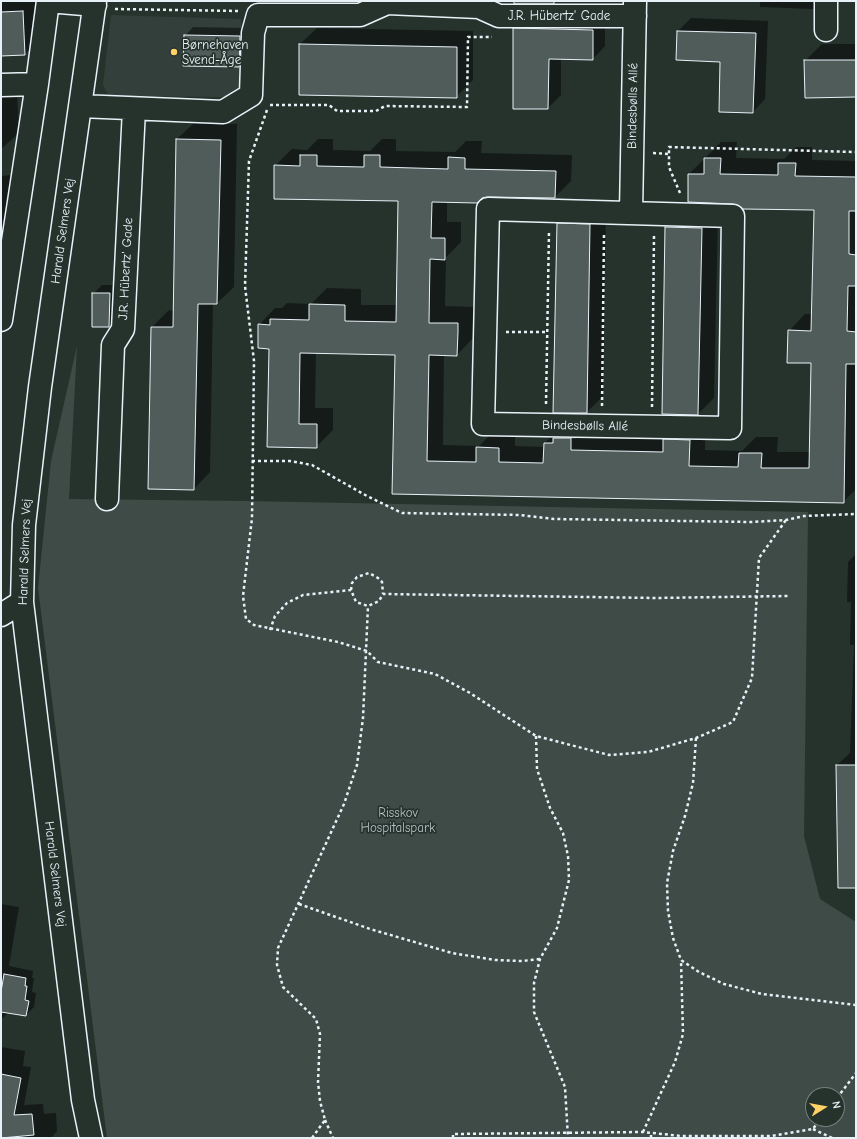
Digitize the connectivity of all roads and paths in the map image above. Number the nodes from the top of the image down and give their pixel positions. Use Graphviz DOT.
graph roads {
  1 [pos="48,1"];
  2 [pos="826,1"];
  3 [pos="95,5"];
  4 [pos="258,8"];
  5 [pos="635,9"];
  6 [pos="826,30"];
  7 [pos="498,38"];
  8 [pos="37,84"];
  9 [pos="1,85"];
  10 [pos="269,97"];
  11 [pos="268,105"];
  12 [pos="80,106"];
  13 [pos="134,109"];
  14 [pos="856,152"];
  15 [pos="549,211"];
  16 [pos="604,212"];
  17 [pos="631,212"];
  18 [pos="654,213"];
  19 [pos="683,214"];
  20 [pos="6,261"];
  21 [pos="1,320"];
  22 [pos="485,332"];
  23 [pos="548,332"];
  24 [pos="546,426"];
  25 [pos="602,426"];
  26 [pos="652,427"];
  27 [pos="252,461"];
  28 [pos="107,499"];
  29 [pos="856,514"];
  30 [pos="786,520"];
  31 [pos="351,590"];
  32 [pos="383,594"];
  33 [pos="788,596"];
  34 [pos="756,597"];
  35 [pos="22,602"];
  36 [pos="368,606"];
  37 [pos="1,615"];
  38 [pos="270,630"];
  39 [pos="367,651"];
  40 [pos="536,736"];
  41 [pos="696,738"];
  42 [pos="299,904"];
  43 [pos="540,959"];
  44 [pos="681,960"];
  45 [pos="856,1005"];
  46 [pos="856,1073"];
  47 [pos="845,1087"];
  48 [pos="83,1100"];
  49 [pos="325,1120"];
  50 [pos="813,1129"];
  51 [pos="568,1132"];
  52 [pos="643,1132"];
  53 [pos="651,1133"];
  54 [pos="81,1138"];
  55 [pos="91,1138"];
  56 [pos="312,1138"];
  57 [pos="333,1138"];
  58 [pos="453,1138"];
  59 [pos="568,1138"];
  60 [pos="651,1138"];
  61 [pos="832,1138"];
  1 -- 3 [label="street"];
  1 -- 8 [label="street"];
  2 -- 6 [label="street"];
  3 -- 4 [label="path"];
  3 -- 12 [label="street, Harald Selmers Vej"];
  4 -- 5 [label="street, J.R. Hübertz' Gade"];
  4 -- 13 [label="street"];
  5 -- 17 [label="street, Bindesbølls Allé"];
  7 -- 11 [label="path"];
  8 -- 9 [label="street"];
  8 -- 20 [label="street"];
  10 -- 11 [label="path"];
  11 -- 27 [label="path"];
  12 -- 13 [label="street"];
  12 -- 35 [label="street, Harald Selmers Vej"];
  13 -- 28 [label="street, J.R. Hübertz' Gade"];
  14 -- 19 [label="path"];
  15 -- 16 [label="street, Bindesbølls Allé"];
  15 -- 22 [label="street, Bindesbølls Allé"];
  15 -- 23 [label="path"];
  16 -- 17 [label="street, Bindesbølls Allé"];
  16 -- 25 [label="path"];
  17 -- 18 [label="street, Bindesbølls Allé"];
  18 -- 19 [label="street, Bindesbølls Allé"];
  18 -- 26 [label="path"];
  19 -- 26 [label="street, Bindesbølls Allé"];
  20 -- 21 [label="street"];
  22 -- 23 [label="path"];
  22 -- 24 [label="street, Bindesbølls Allé"];
  23 -- 24 [label="path"];
  24 -- 25 [label="street, Bindesbølls Allé"];
  25 -- 26 [label="street, Bindesbølls Allé"];
  27 -- 30 [label="path"];
  27 -- 38 [label="path"];
  29 -- 30 [label="path"];
  30 -- 34 [label="path"];
  31 -- 32 [label="path"];
  31 -- 36 [label="path"];
  31 -- 38 [label="path"];
  32 -- 34 [label="path"];
  32 -- 36 [label="path"];
  33 -- 34 [label="path"];
  34 -- 41 [label="path"];
  35 -- 37 [label="street"];
  35 -- 48 [label="street, Harald Selmers Vej"];
  36 -- 39 [label="path"];
  38 -- 39 [label="path"];
  39 -- 40 [label="path"];
  39 -- 42 [label="path"];
  40 -- 41 [label="path"];
  40 -- 43 [label="path"];
  41 -- 44 [label="path"];
  42 -- 43 [label="path"];
  42 -- 49 [label="path"];
  43 -- 51 [label="path"];
  44 -- 45 [label="path"];
  44 -- 52 [label="path"];
  46 -- 47 [label="path"];
  48 -- 54 [label="street, Harald Selmers Vej"];
  48 -- 55 [label="street, Harald Selmers Vej"];
  49 -- 56 [label="path"];
  49 -- 57 [label="path"];
  50 -- 53 [label="path"];
  50 -- 61 [label="path"];
  51 -- 52 [label="path"];
  51 -- 58 [label="path"];
  51 -- 59 [label="path"];
  52 -- 53 [label="path"];
  53 -- 60 [label="path"];
}
